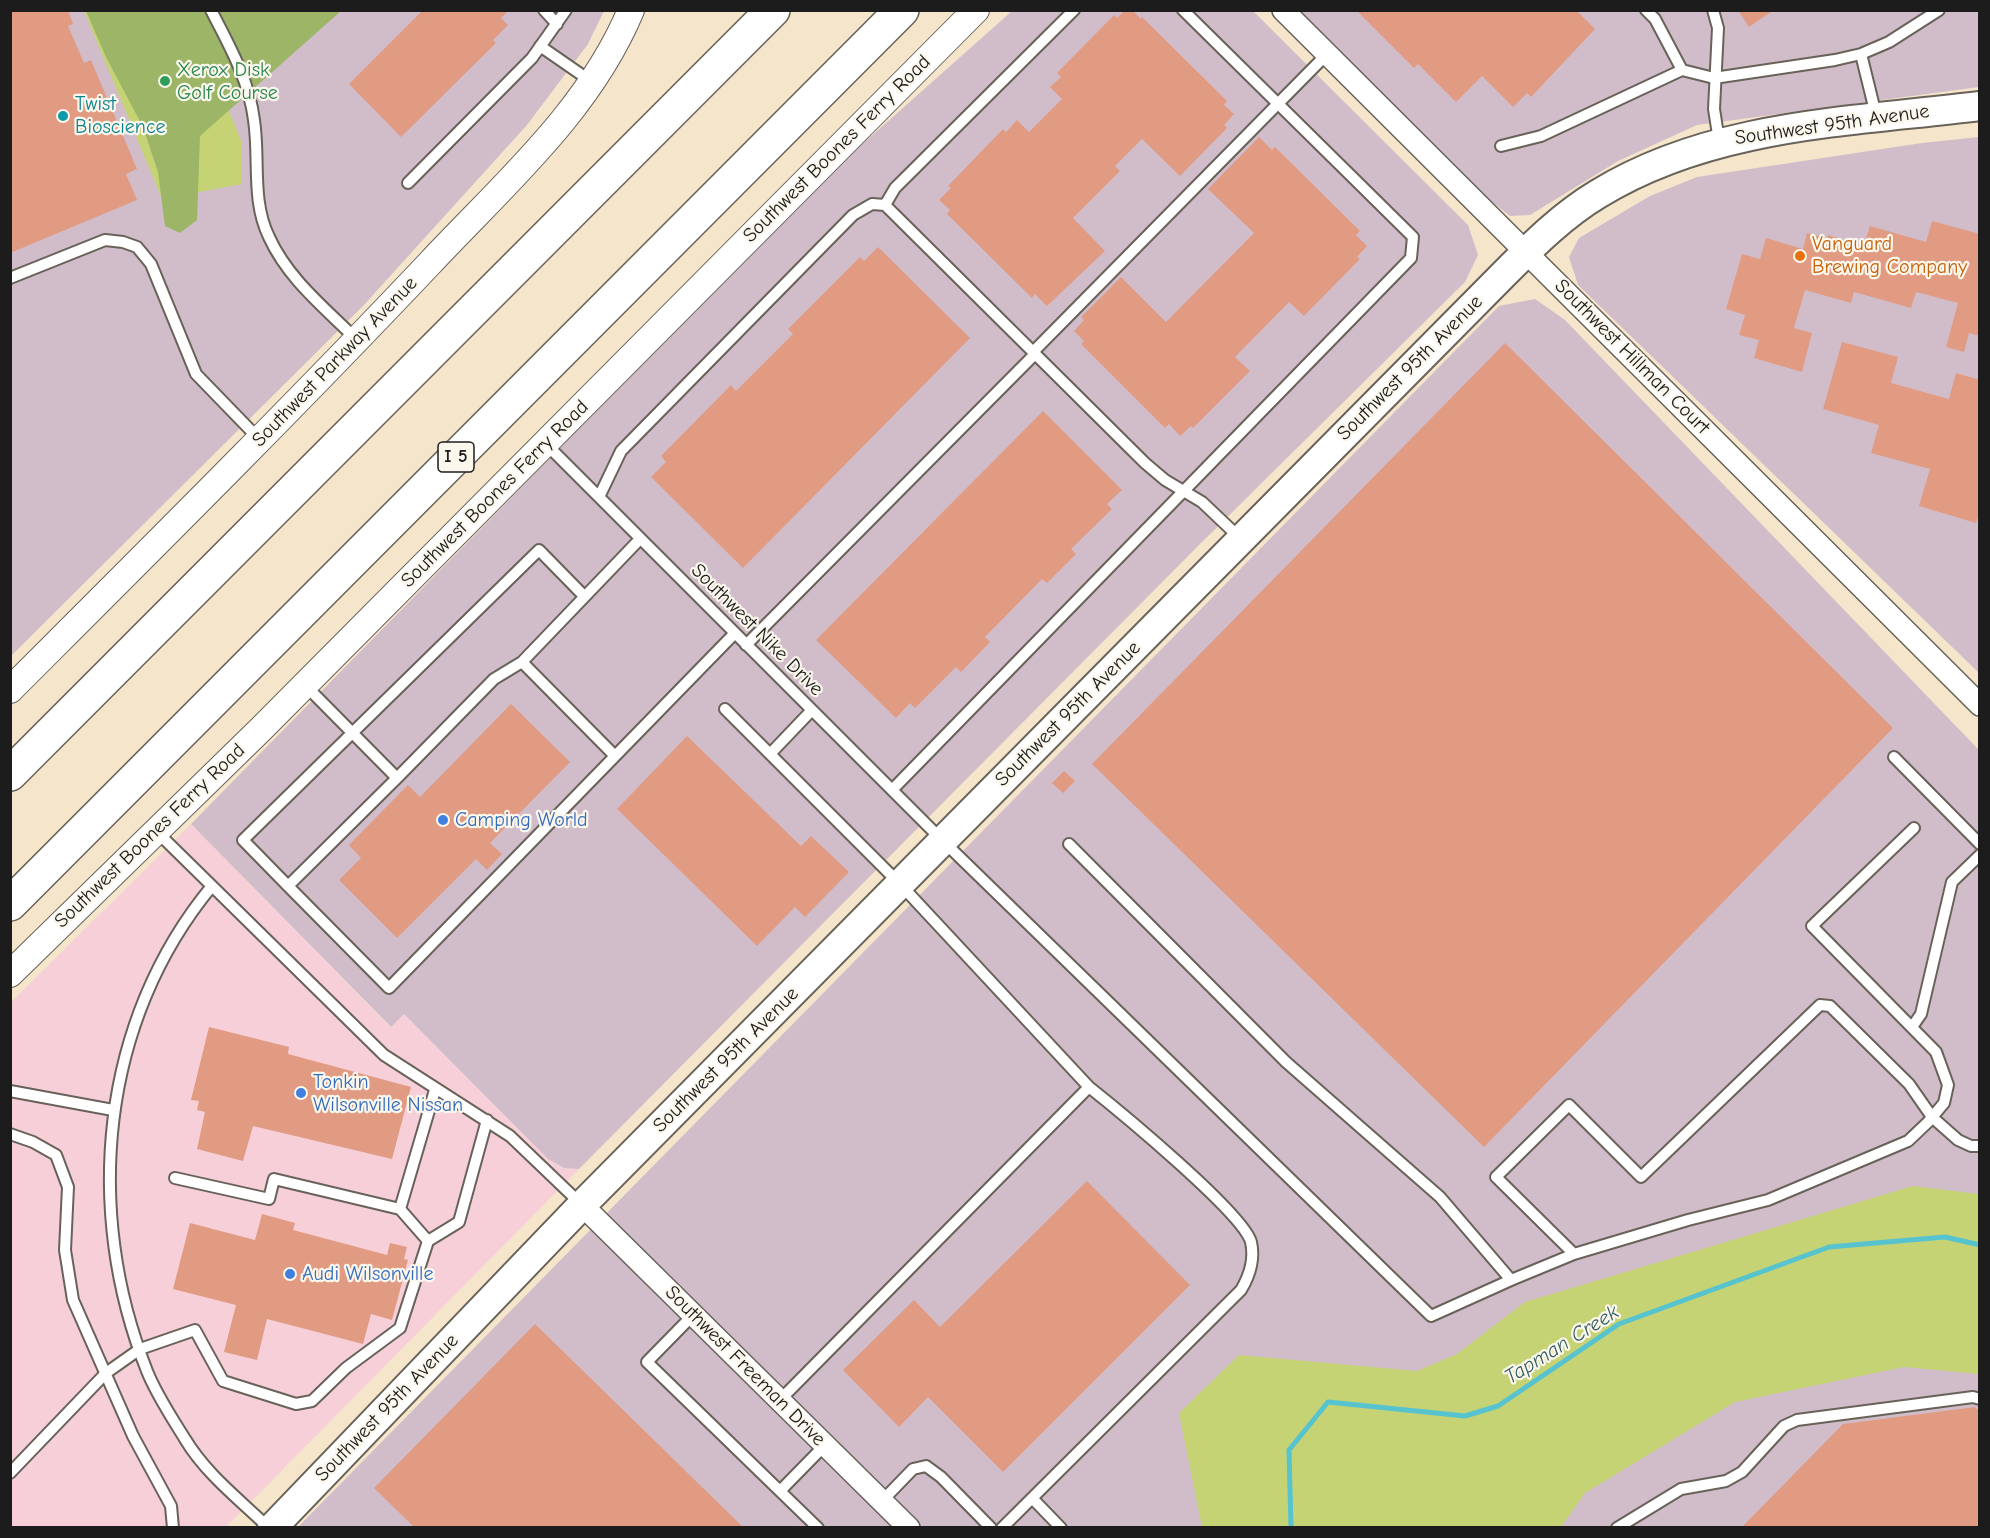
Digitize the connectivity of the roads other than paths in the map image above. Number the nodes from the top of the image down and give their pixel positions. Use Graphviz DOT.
graph roads {
  1 [pos="211,10"];
  2 [pos="544,10"];
  3 [pos="566,10"];
  4 [pos="631,10"];
  5 [pos="773,10"];
  6 [pos="902,10"];
  7 [pos="976,10"];
  8 [pos="1074,10"];
  9 [pos="1183,10"];
  10 [pos="1283,10"];
  11 [pos="1646,10"];
  12 [pos="1713,10"];
  13 [pos="1939,10"];
  14 [pos="556,24"];
  15 [pos="540,46"];
  16 [pos="1327,54"];
  17 [pos="1861,54"];
  18 [pos="1682,70"];
  19 [pos="1714,78"];
  20 [pos="593,82"];
  21 [pos="1278,104"];
  22 [pos="1980,106"];
  23 [pos="1877,118"];
  24 [pos="1719,141"];
  25 [pos="1501,146"];
  26 [pos="408,183"];
  27 [pos="885,205"];
  28 [pos="1527,252"];
  29 [pos="10,278"];
  30 [pos="358,340"];
  31 [pos="1034,353"];
  32 [pos="260,440"];
  33 [pos="546,444"];
  34 [pos="1185,492"];
  35 [pos="599,497"];
  36 [pos="640,538"];
  37 [pos="1241,539"];
  38 [pos="585,596"];
  39 [pos="735,633"];
  40 [pos="746,645"];
  41 [pos="522,662"];
  42 [pos="304,685"];
  43 [pos="10,690"];
  44 [pos="1980,705"];
  45 [pos="725,709"];
  46 [pos="812,710"];
  47 [pos="352,734"];
  48 [pos="770,754"];
  49 [pos="615,756"];
  50 [pos="1894,757"];
  51 [pos="10,774"];
  52 [pos="397,778"];
  53 [pos="892,790"];
  54 [pos="1914,828"];
  55 [pos="155,830"];
  56 [pos="943,841"];
  57 [pos="1069,844"];
  58 [pos="1980,844"];
  59 [pos="1980,855"];
  60 [pos="900,884"];
  61 [pos="212,886"];
  62 [pos="288,886"];
  63 [pos="10,904"];
  64 [pos="10,974"];
  65 [pos="1912,1027"];
  66 [pos="1089,1087"];
  67 [pos="435,1090"];
  68 [pos="10,1091"];
  69 [pos="113,1110"];
  70 [pos="1932,1117"];
  71 [pos="487,1120"];
  72 [pos="10,1134"];
  73 [pos="1980,1146"];
  74 [pos="175,1178"];
  75 [pos="582,1205"];
  76 [pos="400,1209"];
  77 [pos="428,1240"];
  78 [pos="1574,1254"];
  79 [pos="1511,1280"];
  80 [pos="693,1315"];
  81 [pos="140,1349"];
  82 [pos="106,1373"];
  83 [pos="1980,1399"];
  84 [pos="780,1400"];
  85 [pos="825,1445"];
  86 [pos="10,1473"];
  87 [pos="781,1490"];
  88 [pos="1032,1498"];
  89 [pos="882,1501"];
  90 [pos="173,1527"];
  91 [pos="270,1527"];
  92 [pos="818,1527"];
  93 [pos="909,1527"];
  94 [pos="991,1527"];
  95 [pos="1002,1527"];
  96 [pos="1061,1527"];
  97 [pos="1617,1527"];
  1 -- 30 [label="lane"];
  2 -- 14 [label="lane"];
  3 -- 14 [label="lane"];
  4 -- 20 [label="street, Southwest Parkway Avenue"];
  5 -- 51 [label="highway"];
  6 -- 63 [label="highway, I 5"];
  7 -- 33 [label="street, Southwest Boones Ferry Road"];
  8 -- 27 [label="lane"];
  9 -- 21 [label="lane"];
  10 -- 16 [label="street, Southwest Hillman Court"];
  11 -- 18 [label="lane"];
  12 -- 19 [label="lane"];
  13 -- 17 [label="lane"];
  14 -- 15 [label="lane"];
  15 -- 20 [label="lane"];
  15 -- 26 [label="lane"];
  16 -- 21 [label="lane"];
  16 -- 28 [label="street, Southwest Hillman Court"];
  17 -- 19 [label="lane"];
  17 -- 23 [label="lane"];
  18 -- 19 [label="lane"];
  18 -- 25 [label="lane"];
  19 -- 24 [label="lane"];
  20 -- 30 [label="street, Southwest Parkway Avenue"];
  21 -- 31 [label="lane"];
  21 -- 34 [label="lane"];
  22 -- 23 [label="main road, Southwest 95th Avenue"];
  23 -- 24 [label="main road, Southwest 95th Avenue"];
  24 -- 28 [label="main road, Southwest 95th Avenue"];
  27 -- 31 [label="lane"];
  27 -- 35 [label="lane"];
  28 -- 37 [label="main road, Southwest 95th Avenue"];
  28 -- 44 [label="street, Southwest Hillman Court"];
  29 -- 32 [label="lane"];
  30 -- 32 [label="street, Southwest Parkway Avenue"];
  31 -- 34 [label="lane"];
  31 -- 40 [label="lane"];
  32 -- 43 [label="street, Southwest Parkway Avenue"];
  33 -- 35 [label="lane, Southwest Nike Drive"];
  33 -- 42 [label="street, Southwest Boones Ferry Road"];
  34 -- 37 [label="lane"];
  34 -- 53 [label="lane"];
  35 -- 36 [label="lane, Southwest Nike Drive"];
  36 -- 38 [label="lane"];
  36 -- 39 [label="lane, Southwest Nike Drive"];
  37 -- 56 [label="main road, Southwest 95th Avenue"];
  38 -- 41 [label="lane"];
  38 -- 47 [label="lane"];
  39 -- 40 [label="lane, Southwest Nike Drive"];
  39 -- 49 [label="lane"];
  40 -- 46 [label="lane, Southwest Nike Drive"];
  41 -- 49 [label="lane"];
  41 -- 52 [label="lane"];
  42 -- 47 [label="lane"];
  42 -- 55 [label="street, Southwest Boones Ferry Road"];
  45 -- 48 [label="lane"];
  46 -- 48 [label="lane"];
  46 -- 53 [label="lane, Southwest Nike Drive"];
  47 -- 52 [label="lane"];
  47 -- 62 [label="lane"];
  48 -- 60 [label="lane"];
  49 -- 62 [label="lane"];
  50 -- 58 [label="lane"];
  52 -- 62 [label="lane"];
  53 -- 56 [label="lane, Southwest Nike Drive"];
  54 -- 65 [label="lane"];
  55 -- 61 [label="lane"];
  55 -- 64 [label="street, Southwest Boones Ferry Road"];
  56 -- 60 [label="main road, Southwest 95th Avenue"];
  56 -- 79 [label="lane, Southwest Nike Drive"];
  57 -- 79 [label="lane"];
  59 -- 65 [label="lane"];
  60 -- 66 [label="lane"];
  60 -- 75 [label="main road, Southwest 95th Avenue"];
  61 -- 67 [label="lane"];
  61 -- 69 [label="lane"];
  65 -- 70 [label="lane"];
  66 -- 84 [label="lane"];
  66 -- 88 [label="lane"];
  67 -- 71 [label="lane"];
  67 -- 76 [label="lane"];
  68 -- 69 [label="lane"];
  69 -- 81 [label="lane"];
  70 -- 73 [label="lane"];
  70 -- 78 [label="lane"];
  70 -- 78 [label="lane"];
  71 -- 75 [label="lane"];
  71 -- 77 [label="lane"];
  72 -- 82 [label="lane"];
  74 -- 76 [label="lane"];
  75 -- 80 [label="street, Southwest Freeman Drive"];
  75 -- 91 [label="main road, Southwest 95th Avenue"];
  76 -- 77 [label="lane"];
  77 -- 81 [label="lane"];
  78 -- 79 [label="lane"];
  80 -- 84 [label="street, Southwest Freeman Drive"];
  80 -- 87 [label="lane"];
  81 -- 82 [label="lane"];
  81 -- 91 [label="lane"];
  82 -- 86 [label="lane"];
  82 -- 90 [label="lane"];
  83 -- 97 [label="lane"];
  84 -- 85 [label="street, Southwest Freeman Drive"];
  85 -- 87 [label="lane"];
  85 -- 89 [label="street, Southwest Freeman Drive"];
  87 -- 92 [label="lane"];
  88 -- 95 [label="lane"];
  88 -- 96 [label="lane"];
  89 -- 93 [label="street, Southwest Freeman Drive"];
  89 -- 94 [label="lane"];
}
